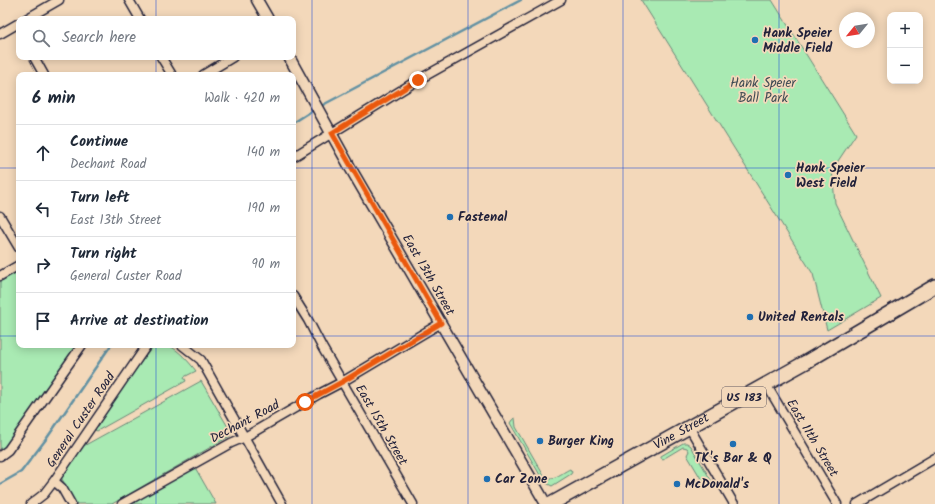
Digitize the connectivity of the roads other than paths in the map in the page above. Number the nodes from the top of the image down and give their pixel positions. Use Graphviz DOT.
graph roads {
  1 [pos="60,0"];
  2 [pos="129,0"];
  3 [pos="257,0"];
  4 [pos="561,0"];
  5 [pos="31,16"];
  6 [pos="138,16"];
  7 [pos="266,16"];
  8 [pos="16,28"];
  9 [pos="0,34"];
  10 [pos="36,60"];
  11 [pos="163,60"];
  12 [pos="228,60"];
  13 [pos="291,60"];
  14 [pos="42,72"];
  15 [pos="170,72"];
  16 [pos="208,72"];
  17 [pos="332,133"];
  18 [pos="296,155"];
  19 [pos="0,216"];
  20 [pos="16,243"];
  21 [pos="16,267"];
  22 [pos="0,276"];
  23 [pos="935,286"];
  24 [pos="296,301"];
  25 [pos="441,323"];
  26 [pos="80,348"];
  27 [pos="145,348"];
  28 [pos="186,348"];
  29 [pos="342,382"];
  30 [pos="766,384"];
  31 [pos="689,427"];
  32 [pos="245,438"];
  33 [pos="0,456"];
  34 [pos="935,458"];
  35 [pos="54,481"];
  36 [pos="31,504"];
  37 [pos="71,504"];
  38 [pos="122,504"];
  39 [pos="282,504"];
  40 [pos="413,504"];
  41 [pos="546,504"];
  42 [pos="551,504"];
  43 [pos="734,504"];
  44 [pos="837,504"];
  45 [pos="856,504"];
  1 -- 5 [label="street"];
  2 -- 6 [label="street"];
  3 -- 7 [label="street"];
  4 -- 17 [label="street"];
  8 -- 9 [label="street"];
  10 -- 14 [label="street"];
  11 -- 15 [label="street"];
  12 -- 16 [label="street"];
  13 -- 17 [label="street, East 13th Street"];
  17 -- 18 [label="street"];
  17 -- 25 [label="street, East 13th Street"];
  19 -- 20 [label="street"];
  21 -- 22 [label="street"];
  23 -- 30 [label="main road, Vine Street / US 183"];
  24 -- 29 [label="street, East 15th Street"];
  25 -- 29 [label="street, Dechant Road"];
  25 -- 41 [label="street, East 13th Street"];
  26 -- 33 [label="street"];
  27 -- 35 [label="street, General Custer Road"];
  28 -- 32 [label="street"];
  29 -- 32 [label="street, Dechant Road"];
  29 -- 40 [label="street, East 15th Street"];
  30 -- 31 [label="main road, Vine Street / US 183"];
  30 -- 44 [label="street, East 11th Street"];
  31 -- 42 [label="main road, Vine Street / US 183"];
  31 -- 43 [label="street"];
  32 -- 38 [label="street, Dechant Road"];
  32 -- 39 [label="street"];
  34 -- 45 [label="street"];
  35 -- 36 [label="street, General Custer Road"];
  35 -- 37 [label="street"];
}
